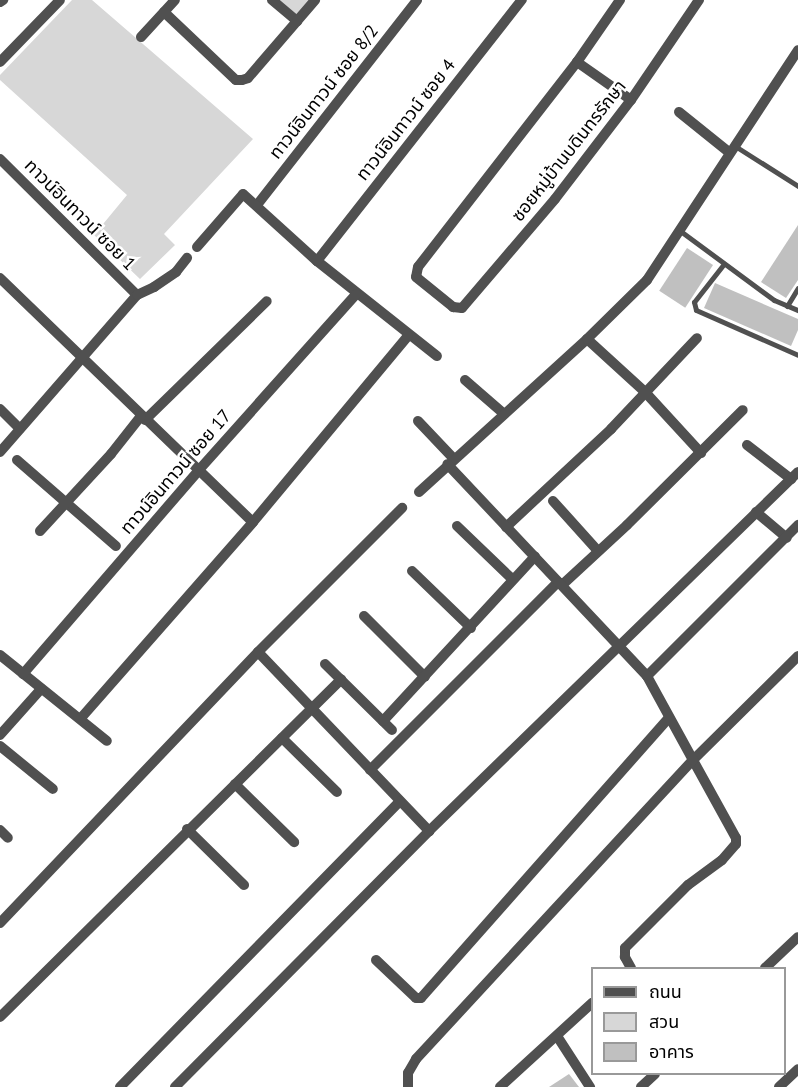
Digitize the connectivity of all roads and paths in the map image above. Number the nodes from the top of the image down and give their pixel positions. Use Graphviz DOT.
graph roads {
  1 [pos="60,0"];
  2 [pos="175,0"];
  3 [pos="273,0"];
  4 [pos="315,0"];
  5 [pos="417,0"];
  6 [pos="522,0"];
  7 [pos="620,0"];
  8 [pos="699,0"];
  9 [pos="164,12"];
  10 [pos="297,21"];
  11 [pos="141,38"];
  12 [pos="798,50"];
  13 [pos="0,62"];
  14 [pos="577,62"];
  15 [pos="631,100"];
  16 [pos="679,112"];
  17 [pos="733,150"];
  18 [pos="0,159"];
  19 [pos="798,186"];
  20 [pos="257,205"];
  21 [pos="680,230"];
  22 [pos="198,247"];
  23 [pos="188,258"];
  24 [pos="317,261"];
  25 [pos="723,264"];
  26 [pos="0,278"];
  27 [pos="798,288"];
  28 [pos="137,294"];
  29 [pos="356,294"];
  30 [pos="267,301"];
  31 [pos="787,306"];
  32 [pos="798,310"];
  33 [pos="408,336"];
  34 [pos="697,338"];
  35 [pos="587,339"];
  36 [pos="798,355"];
  37 [pos="437,356"];
  38 [pos="81,358"];
  39 [pos="465,380"];
  40 [pos="645,392"];
  41 [pos="0,408"];
  42 [pos="743,410"];
  43 [pos="503,413"];
  44 [pos="143,418"];
  45 [pos="418,421"];
  46 [pos="20,429"];
  47 [pos="747,445"];
  48 [pos="0,452"];
  49 [pos="701,453"];
  50 [pos="17,460"];
  51 [pos="451,462"];
  52 [pos="198,471"];
  53 [pos="794,475"];
  54 [pos="419,492"];
  55 [pos="553,501"];
  56 [pos="67,503"];
  57 [pos="402,508"];
  58 [pos="756,512"];
  59 [pos="253,522"];
  60 [pos="798,525"];
  61 [pos="457,526"];
  62 [pos="506,527"];
  63 [pos="40,531"];
  64 [pos="787,537"];
  65 [pos="116,546"];
  66 [pos="598,551"];
  67 [pos="535,556"];
  68 [pos="412,571"];
  69 [pos="513,579"];
  70 [pos="560,584"];
  71 [pos="364,616"];
  72 [pos="471,628"];
  73 [pos="619,644"];
  74 [pos="258,652"];
  75 [pos="0,655"];
  76 [pos="798,656"];
  77 [pos="325,664"];
  78 [pos="23,674"];
  79 [pos="647,676"];
  80 [pos="425,677"];
  81 [pos="341,679"];
  82 [pos="41,689"];
  83 [pos="310,708"];
  84 [pos="81,718"];
  85 [pos="669,718"];
  86 [pos="383,721"];
  87 [pos="392,730"];
  88 [pos="0,735"];
  89 [pos="282,738"];
  90 [pos="107,741"];
  91 [pos="0,746"];
  92 [pos="693,760"];
  93 [pos="370,770"];
  94 [pos="235,784"];
  95 [pos="53,789"];
  96 [pos="337,792"];
  97 [pos="400,801"];
  98 [pos="187,829"];
  99 [pos="429,831"];
  100 [pos="294,842"];
  101 [pos="244,885"];
  102 [pos="1,922"];
  103 [pos="798,937"];
  104 [pos="376,960"];
  105 [pos="630,967"];
  106 [pos="767,967"];
  107 [pos="591,1003"];
  108 [pos="0,1017"];
  109 [pos="557,1036"];
  110 [pos="798,1069"];
  111 [pos="654,1075"];
  112 [pos="120,1087"];
  113 [pos="175,1087"];
  114 [pos="408,1087"];
  115 [pos="500,1087"];
  116 [pos="590,1087"];
  117 [pos="641,1087"];
  118 [pos="779,1087"];
  1 -- 13 [label="street"];
  2 -- 9 [label="street"];
  3 -- 10 [label="street"];
  4 -- 10 [label="street"];
  5 -- 20 [label="street, ทาวน์อินทาวน์ ซอย 8/2"];
  6 -- 24 [label="street, ทาวน์อินทาวน์ ซอย 4"];
  7 -- 14 [label="street"];
  8 -- 15 [label="street, ซอยหมู่บ้านบดินทรรักษา"];
  9 -- 10 [label="street"];
  9 -- 11 [label="street"];
  12 -- 17 [label="street"];
  14 -- 15 [label="street"];
  14 -- 15 [label="street, ซอยหมู่บ้านบดินทรรักษา"];
  16 -- 17 [label="street"];
  17 -- 19 [label="lane"];
  17 -- 21 [label="street"];
  18 -- 28 [label="street, ทาวน์อินทาวน์ ซอย 1"];
  20 -- 22 [label="street"];
  20 -- 24 [label="street"];
  21 -- 25 [label="lane"];
  21 -- 35 [label="street"];
  23 -- 28 [label="street"];
  24 -- 29 [label="street"];
  25 -- 31 [label="lane"];
  25 -- 36 [label="lane"];
  26 -- 38 [label="street"];
  27 -- 31 [label="lane"];
  28 -- 38 [label="street"];
  29 -- 33 [label="street"];
  29 -- 52 [label="street, ทาวน์อินทาวน์ ซอย 17"];
  30 -- 44 [label="street"];
  31 -- 32 [label="lane"];
  33 -- 37 [label="street"];
  33 -- 59 [label="street"];
  34 -- 40 [label="street"];
  35 -- 40 [label="street"];
  35 -- 43 [label="street"];
  38 -- 44 [label="street"];
  38 -- 46 [label="street"];
  39 -- 43 [label="street"];
  40 -- 49 [label="street"];
  40 -- 62 [label="street"];
  41 -- 46 [label="street"];
  42 -- 49 [label="street"];
  43 -- 51 [label="street"];
  44 -- 52 [label="street"];
  44 -- 56 [label="street"];
  45 -- 51 [label="street"];
  46 -- 48 [label="street"];
  47 -- 53 [label="street"];
  49 -- 66 [label="street"];
  50 -- 56 [label="street"];
  51 -- 54 [label="street"];
  51 -- 62 [label="street"];
  52 -- 59 [label="street"];
  52 -- 78 [label="street, ทาวน์อินทาวน์ ซอย 17"];
  53 -- 58 [label="street"];
  55 -- 66 [label="street"];
  56 -- 63 [label="street"];
  56 -- 65 [label="street"];
  57 -- 74 [label="street"];
  58 -- 64 [label="street"];
  58 -- 73 [label="street"];
  59 -- 84 [label="street"];
  60 -- 64 [label="street"];
  61 -- 69 [label="street"];
  62 -- 67 [label="street"];
  64 -- 79 [label="street"];
  66 -- 70 [label="street"];
  67 -- 69 [label="street"];
  67 -- 70 [label="street"];
  68 -- 72 [label="street"];
  69 -- 72 [label="street"];
  70 -- 73 [label="street"];
  70 -- 93 [label="street"];
  71 -- 80 [label="street"];
  72 -- 80 [label="street"];
  73 -- 79 [label="street"];
  73 -- 99 [label="street"];
  74 -- 83 [label="street"];
  74 -- 102 [label="street"];
  75 -- 78 [label="street"];
  76 -- 92 [label="street"];
  77 -- 81 [label="street"];
  78 -- 82 [label="street"];
  79 -- 85 [label="street"];
  80 -- 86 [label="street"];
  81 -- 83 [label="street"];
  81 -- 86 [label="street"];
  82 -- 84 [label="street"];
  82 -- 88 [label="street"];
  83 -- 89 [label="street"];
  83 -- 93 [label="street"];
  84 -- 90 [label="street"];
  85 -- 92 [label="street"];
  85 -- 104 [label="street"];
  86 -- 87 [label="street"];
  89 -- 94 [label="street"];
  89 -- 96 [label="street"];
  91 -- 95 [label="street"];
  92 -- 105 [label="street"];
  92 -- 114 [label="street"];
  93 -- 97 [label="street"];
  94 -- 98 [label="street"];
  94 -- 100 [label="street"];
  97 -- 99 [label="street"];
  97 -- 112 [label="street"];
  98 -- 101 [label="street"];
  98 -- 108 [label="street"];
  99 -- 113 [label="street"];
  103 -- 106 [label="street"];
  107 -- 109 [label="street"];
  109 -- 115 [label="street"];
  109 -- 116 [label="street"];
  110 -- 118 [label="street"];
  111 -- 117 [label="street"];
}
